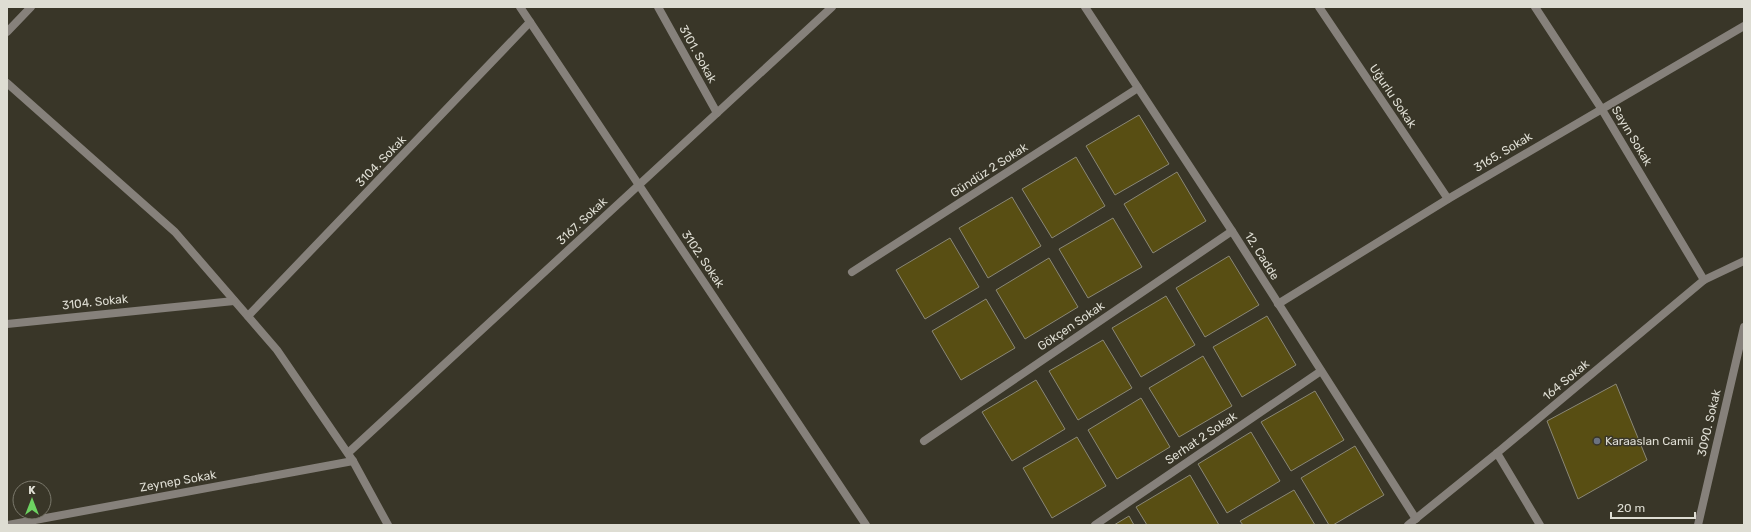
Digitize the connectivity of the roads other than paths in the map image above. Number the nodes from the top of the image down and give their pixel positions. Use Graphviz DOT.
graph roads {
  1 [pos="31,7"];
  2 [pos="520,7"];
  3 [pos="658,7"];
  4 [pos="832,7"];
  5 [pos="1085,7"];
  6 [pos="1319,7"];
  7 [pos="1535,7"];
  8 [pos="530,22"];
  9 [pos="1744,26"];
  10 [pos="7,32"];
  11 [pos="7,83"];
  12 [pos="1138,88"];
  13 [pos="1601,108"];
  14 [pos="717,113"];
  15 [pos="639,185"];
  16 [pos="1448,199"];
  17 [pos="1232,231"];
  18 [pos="1744,261"];
  19 [pos="852,272"];
  20 [pos="1704,280"];
  21 [pos="234,300"];
  22 [pos="1278,304"];
  23 [pos="248,316"];
  24 [pos="7,324"];
  25 [pos="1744,327"];
  26 [pos="1321,371"];
  27 [pos="924,441"];
  28 [pos="348,453"];
  29 [pos="1497,454"];
  30 [pos="353,461"];
  31 [pos="1416,520"];
  32 [pos="8,525"];
  33 [pos="388,525"];
  34 [pos="866,525"];
  35 [pos="1095,525"];
  36 [pos="1408,525"];
  37 [pos="1540,525"];
  38 [pos="1698,525"];
  1 -- 10 [label="street"];
  2 -- 8 [label="street, 3102. Sokak"];
  3 -- 14 [label="street, 3101. Sokak"];
  4 -- 14 [label="street, 3167. Sokak"];
  5 -- 12 [label="street, 12. Cadde"];
  6 -- 16 [label="street, Uğurlu Sokak"];
  7 -- 13 [label="street, Sayın Sokak"];
  8 -- 15 [label="street, 3102. Sokak"];
  8 -- 23 [label="street, 3104. Sokak"];
  9 -- 13 [label="street, 3165. Sokak"];
  11 -- 21 [label="street"];
  12 -- 17 [label="street, 12. Cadde"];
  12 -- 19 [label="street, Gündüz 2 Sokak"];
  13 -- 16 [label="street, 3165. Sokak"];
  13 -- 20 [label="street, Sayın Sokak"];
  14 -- 15 [label="street, 3167. Sokak"];
  15 -- 28 [label="street, 3167. Sokak"];
  15 -- 34 [label="street, 3102. Sokak"];
  16 -- 22 [label="street, 3165. Sokak"];
  17 -- 22 [label="street, 12. Cadde"];
  17 -- 27 [label="street, Gökçen Sokak"];
  18 -- 20 [label="street, 164 Sokak"];
  20 -- 29 [label="street, 164 Sokak"];
  21 -- 23 [label="street"];
  21 -- 24 [label="street, 3104. Sokak"];
  22 -- 26 [label="street, 12. Cadde"];
  23 -- 28 [label="street"];
  25 -- 38 [label="street, 3090. Sokak"];
  26 -- 31 [label="street, 12. Cadde"];
  26 -- 35 [label="street, Serhat 2 Sokak"];
  28 -- 30 [label="street"];
  29 -- 31 [label="street, 164 Sokak"];
  29 -- 37 [label="street"];
  30 -- 32 [label="street, Zeynep Sokak"];
  30 -- 33 [label="street"];
  31 -- 36 [label="street, 164 Sokak"];
}
